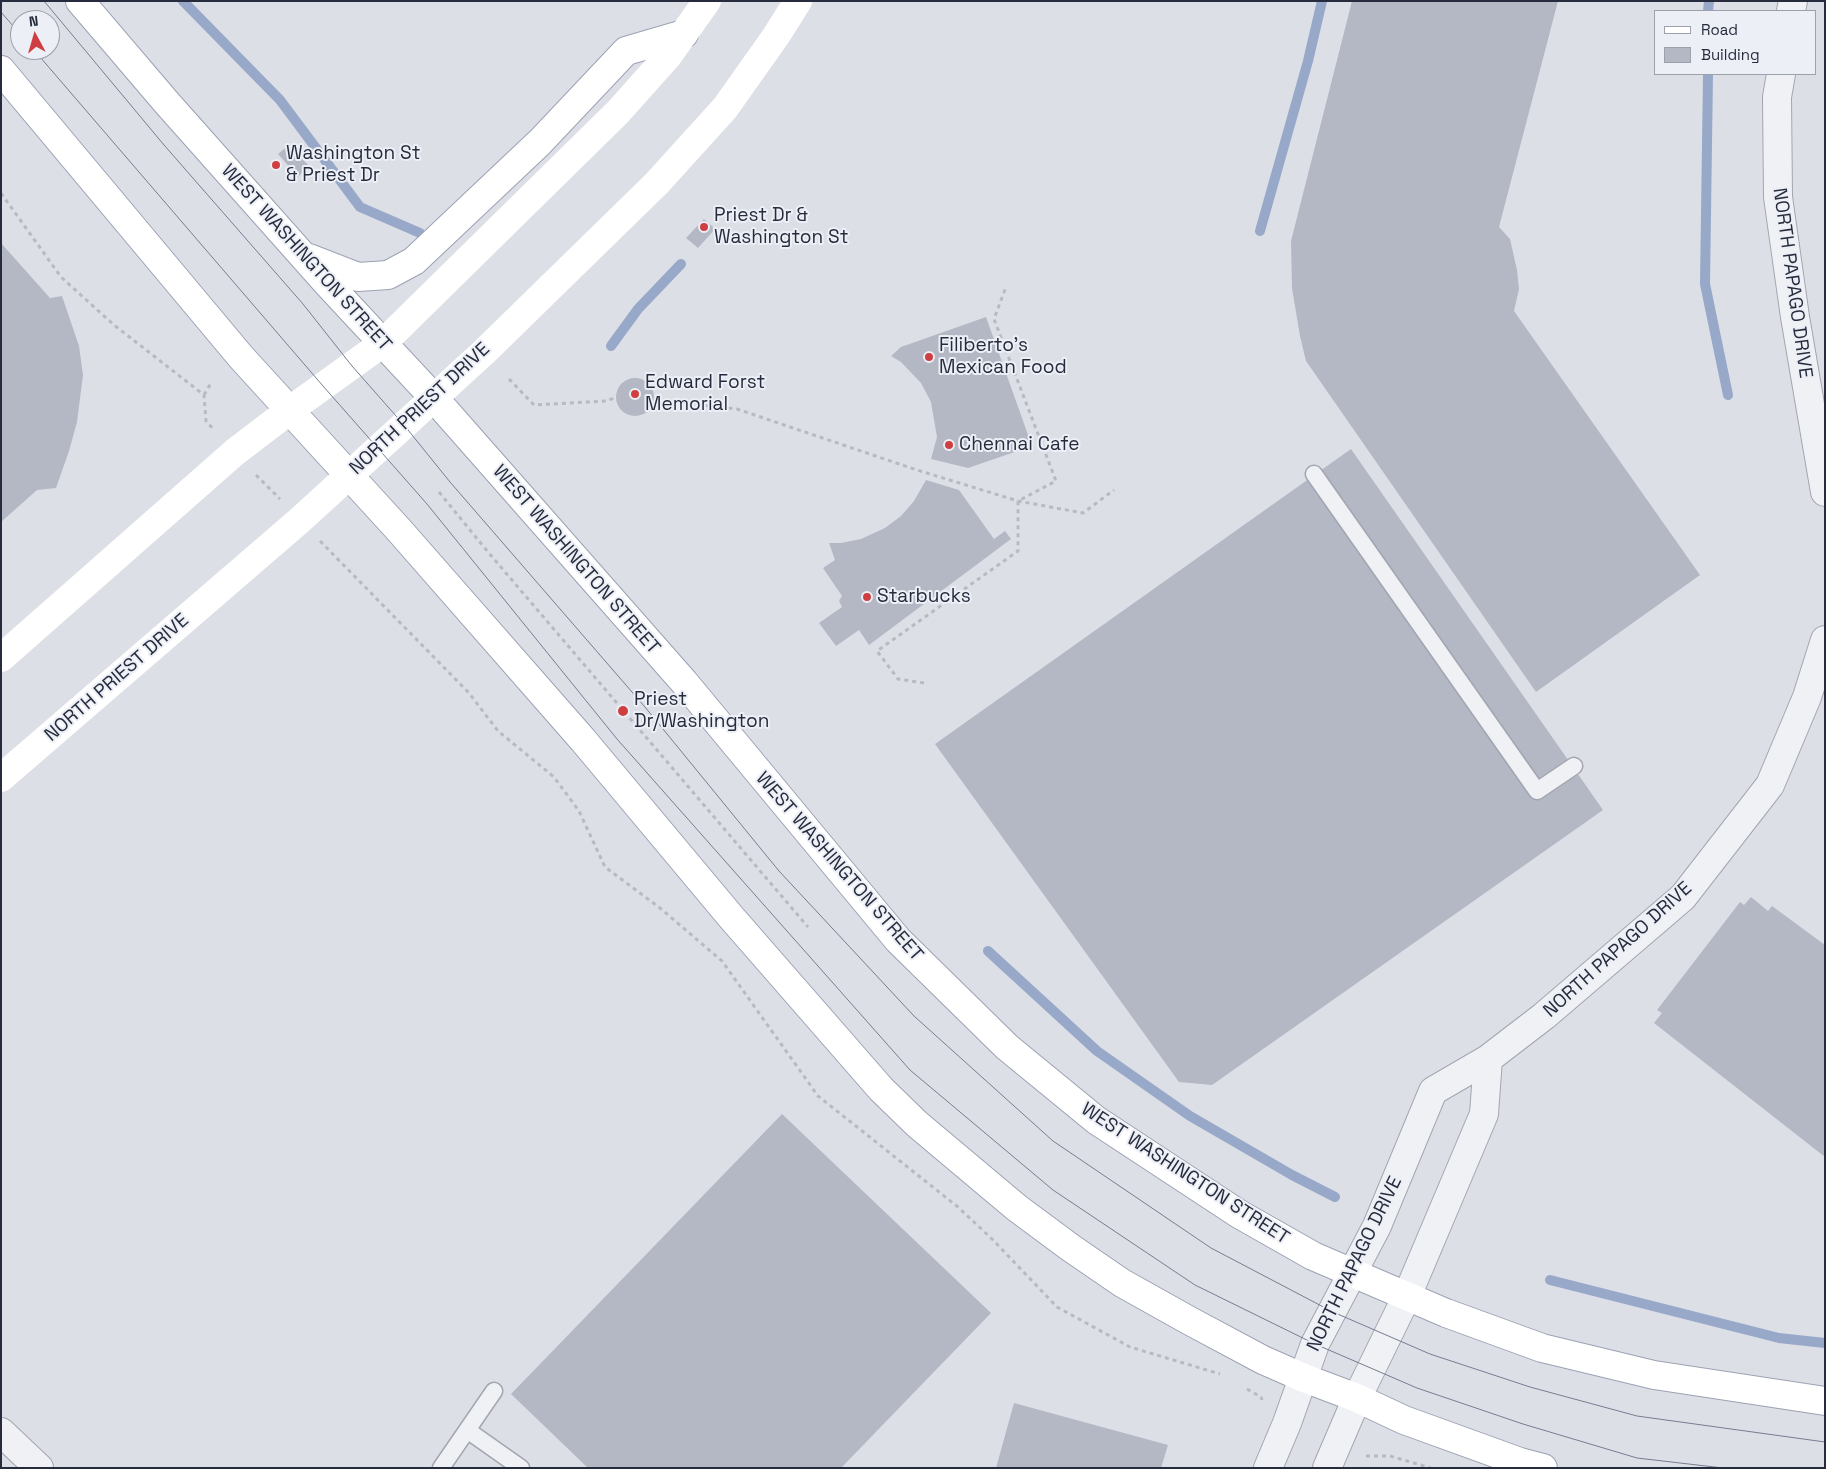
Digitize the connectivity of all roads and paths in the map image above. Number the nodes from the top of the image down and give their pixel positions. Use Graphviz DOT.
graph roads {
  1 [pos="80,1"];
  2 [pos="707,1"];
  3 [pos="798,1"];
  4 [pos="684,34"];
  5 [pos="1,70"];
  6 [pos="1780,75"];
  7 [pos="1,193"];
  8 [pos="304,256"];
  9 [pos="1006,287"];
  10 [pos="382,343"];
  11 [pos="509,379"];
  12 [pos="211,383"];
  13 [pos="204,395"];
  14 [pos="434,398"];
  15 [pos="290,410"];
  16 [pos="235,452"];
  17 [pos="1314,474"];
  18 [pos="349,475"];
  19 [pos="1114,490"];
  20 [pos="439,492"];
  21 [pos="1825,492"];
  22 [pos="1018,501"];
  23 [pos="300,520"];
  24 [pos="340,562"];
  25 [pos="1825,640"];
  26 [pos="1,658"];
  27 [pos="924,683"];
  28 [pos="1574,766"];
  29 [pos="1,778"];
  30 [pos="808,927"];
  31 [pos="1488,1059"];
  32 [pos="1352,1272"];
  33 [pos="1407,1296"];
  34 [pos="1304,1378"];
  35 [pos="494,1391"];
  36 [pos="1357,1398"];
  37 [pos="1825,1401"];
  38 [pos="468,1430"];
  39 [pos="1,1432"];
  40 [pos="1360,1456"];
  41 [pos="39,1468"];
  42 [pos="441,1468"];
  43 [pos="521,1468"];
  44 [pos="1268,1468"];
  45 [pos="1327,1468"];
  46 [pos="1431,1468"];
  47 [pos="1543,1468"];
  1 -- 8 [label="main road, WEST WASHINGTON STREET"];
  2 -- 4 [label="main road"];
  3 -- 14 [label="main road, NORTH PRIEST DRIVE"];
  4 -- 8 [label="main road"];
  4 -- 10 [label="main road"];
  5 -- 15 [label="main road"];
  6 -- 21 [label="street, NORTH PAPAGO DRIVE"];
  7 -- 13 [label="path"];
  8 -- 10 [label="main road, WEST WASHINGTON STREET"];
  9 -- 22 [label="path"];
  10 -- 14 [label="main road, WEST WASHINGTON STREET"];
  10 -- 15 [label="main road"];
  11 -- 22 [label="path"];
  12 -- 13 [label="path"];
  13 -- 16 [label="path"];
  14 -- 18 [label="main road, NORTH PRIEST DRIVE"];
  14 -- 32 [label="main road, WEST WASHINGTON STREET"];
  15 -- 16 [label="main road"];
  15 -- 18 [label="main road"];
  16 -- 23 [label="path"];
  16 -- 26 [label="main road"];
  17 -- 28 [label="lane"];
  18 -- 23 [label="main road, NORTH PRIEST DRIVE"];
  18 -- 34 [label="main road"];
  19 -- 22 [label="path"];
  20 -- 30 [label="path"];
  22 -- 27 [label="path"];
  23 -- 24 [label="path"];
  23 -- 29 [label="main road, NORTH PRIEST DRIVE"];
  25 -- 31 [label="street, NORTH PAPAGO DRIVE"];
  31 -- 32 [label="street, NORTH PAPAGO DRIVE"];
  31 -- 33 [label="street"];
  32 -- 33 [label="main road, WEST WASHINGTON STREET"];
  32 -- 34 [label="street, NORTH PAPAGO DRIVE"];
  33 -- 36 [label="street"];
  33 -- 37 [label="main road, WEST WASHINGTON STREET"];
  34 -- 36 [label="main road"];
  34 -- 44 [label="street, NORTH PAPAGO DRIVE"];
  35 -- 38 [label="lane"];
  36 -- 45 [label="street"];
  36 -- 47 [label="main road"];
  38 -- 42 [label="lane"];
  38 -- 43 [label="lane"];
  39 -- 41 [label="street"];
  40 -- 46 [label="path"];
}
